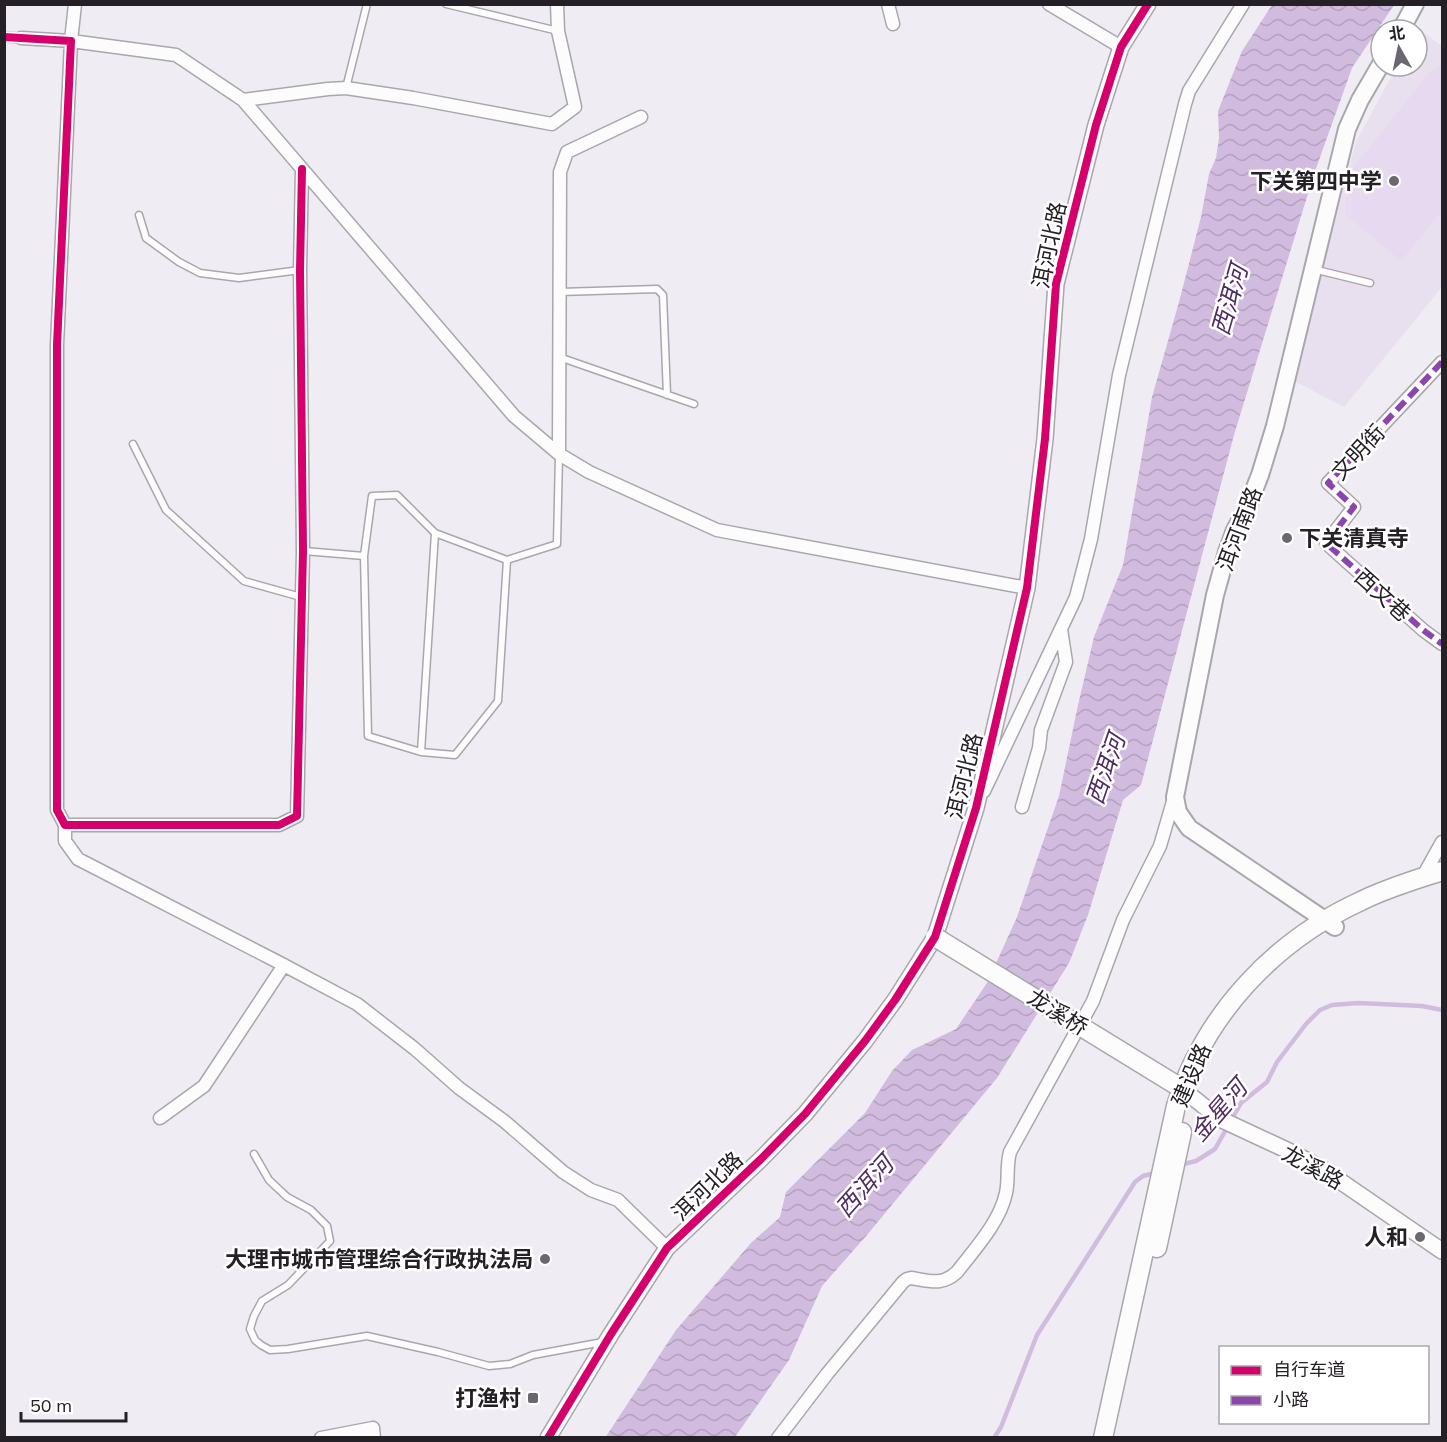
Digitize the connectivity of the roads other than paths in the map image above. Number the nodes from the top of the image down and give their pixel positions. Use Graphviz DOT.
graph roads {
  1 [pos="75,4"];
  2 [pos="367,4"];
  3 [pos="446,4"];
  4 [pos="556,4"];
  5 [pos="888,4"];
  6 [pos="1049,4"];
  7 [pos="1148,4"];
  8 [pos="1243,4"];
  9 [pos="1415,4"];
  10 [pos="1407,18"];
  11 [pos="892,24"];
  12 [pos="558,31"];
  13 [pos="21,38"];
  14 [pos="71,41"];
  15 [pos="1121,47"];
  16 [pos="1373,78"];
  17 [pos="346,88"];
  18 [pos="243,100"];
  19 [pos="641,117"];
  20 [pos="303,168"];
  21 [pos="139,215"];
  22 [pos="1313,268"];
  23 [pos="300,270"];
  24 [pos="1370,283"];
  25 [pos="560,292"];
  26 [pos="559,357"];
  27 [pos="1443,362"];
  28 [pos="667,395"];
  29 [pos="694,404"];
  30 [pos="133,444"];
  31 [pos="559,454"];
  32 [pos="435,533"];
  33 [pos="1326,543"];
  34 [pos="303,551"];
  35 [pos="364,556"];
  36 [pos="507,560"];
  37 [pos="1027,588"];
  38 [pos="302,598"];
  39 [pos="1061,629"];
  40 [pos="1443,644"];
  41 [pos="421,752"];
  42 [pos="1176,791"];
  43 [pos="1022,807"];
  44 [pos="976,808"];
  45 [pos="65,825"];
  46 [pos="1443,842"];
  47 [pos="1443,871"];
  48 [pos="1422,878"];
  49 [pos="1443,883"];
  50 [pos="1330,923"];
  51 [pos="935,937"];
  52 [pos="284,965"];
  53 [pos="1186,1092"];
  54 [pos="160,1118"];
  55 [pos="254,1154"];
  56 [pos="1162,1192"];
  57 [pos="667,1248"];
  58 [pos="1443,1251"];
  59 [pos="606,1342"];
  60 [pos="321,1437"];
  61 [pos="374,1437"];
  62 [pos="548,1437"];
  63 [pos="778,1437"];
  64 [pos="1102,1437"];
  65 [pos="1115,1437"];
  1 -- 14 [label="street"];
  2 -- 17 [label="lane"];
  3 -- 12 [label="lane"];
  4 -- 12 [label="street"];
  5 -- 11 [label="street"];
  6 -- 15 [label="street"];
  7 -- 15 [label="street, 洱河北路"];
  8 -- 39 [label="street"];
  9 -- 10 [label="main road"];
  12 -- 17 [label="street"];
  13 -- 14 [label="street"];
  14 -- 18 [label="street"];
  14 -- 45 [label="street"];
  15 -- 37 [label="street, 洱河北路"];
  16 -- 22 [label="main road, 洱河南路"];
  17 -- 18 [label="street"];
  18 -- 20 [label="street"];
  19 -- 25 [label="street"];
  20 -- 23 [label="street"];
  20 -- 31 [label="street"];
  21 -- 23 [label="lane"];
  22 -- 24 [label="lane"];
  22 -- 42 [label="main road, 洱河南路"];
  23 -- 34 [label="street"];
  25 -- 26 [label="street"];
  25 -- 28 [label="lane"];
  26 -- 28 [label="lane"];
  26 -- 31 [label="street"];
  27 -- 33 [label="street, 文明街"];
  28 -- 29 [label="lane"];
  30 -- 38 [label="lane"];
  31 -- 36 [label="lane"];
  31 -- 37 [label="street"];
  32 -- 35 [label="lane"];
  32 -- 36 [label="lane"];
  32 -- 41 [label="lane"];
  33 -- 40 [label="street, 西文巷"];
  34 -- 35 [label="lane"];
  34 -- 38 [label="street"];
  35 -- 41 [label="lane"];
  36 -- 41 [label="lane"];
  37 -- 44 [label="street, 洱河北路"];
  38 -- 45 [label="street"];
  39 -- 43 [label="street"];
  39 -- 44 [label="street"];
  42 -- 50 [label="main road, 洱河南路"];
  42 -- 63 [label="street"];
  44 -- 51 [label="street, 洱河北路"];
  45 -- 52 [label="street"];
  46 -- 48 [label="street"];
  47 -- 48 [label="main road, 建设路"];
  48 -- 50 [label="main road, 建设路"];
  49 -- 50 [label="main road, 建设路"];
  50 -- 53 [label="main road, 建设路"];
  51 -- 53 [label="main road, 龙溪桥, bridge"];
  51 -- 57 [label="street, 洱河北路"];
  52 -- 54 [label="street"];
  52 -- 57 [label="street"];
  53 -- 56 [label="main road, 建设路"];
  53 -- 58 [label="street, 龙溪路"];
  55 -- 59 [label="lane"];
  56 -- 64 [label="main road, 建设路"];
  56 -- 65 [label="main road, 建设路"];
  57 -- 59 [label="street, 洱河北路"];
  59 -- 62 [label="street, 洱河北路"];
  60 -- 61 [label="street"];
}
